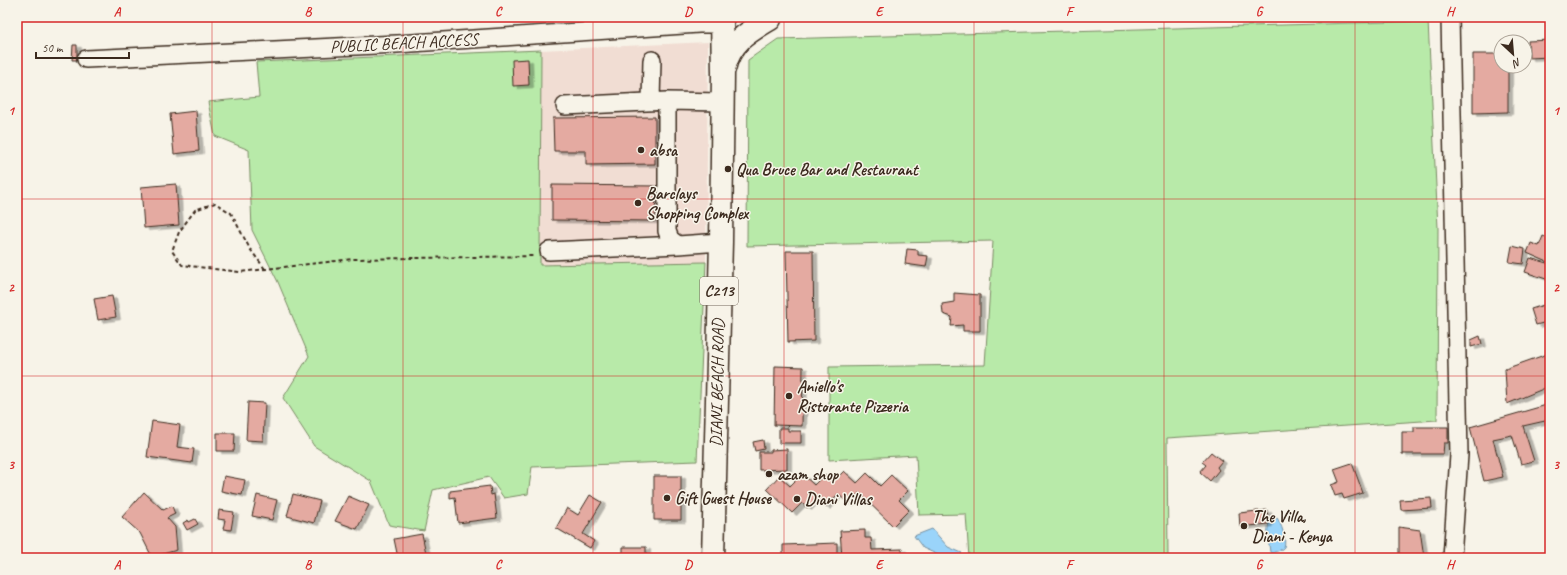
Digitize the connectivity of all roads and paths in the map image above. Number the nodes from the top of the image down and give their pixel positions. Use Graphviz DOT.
graph roads {
  1 [pos="1450,17"];
  2 [pos="773,18"];
  3 [pos="713,20"];
  4 [pos="86,59"];
  5 [pos="652,60"];
  6 [pos="723,73"];
  7 [pos="659,101"];
  8 [pos="722,102"];
  9 [pos="565,106"];
  10 [pos="721,242"];
  11 [pos="678,245"];
  12 [pos="543,253"];
  13 [pos="265,269"];
  14 [pos="713,558"];
  15 [pos="1452,558"];
  1 -- 15 [label="street"];
  2 -- 3 [label="main road"];
  2 -- 6 [label="main road"];
  3 -- 4 [label="street, PUBLIC BEACH ACCESS"];
  3 -- 6 [label="main road, DIANI BEACH ROAD / C213"];
  5 -- 7 [label="street"];
  6 -- 8 [label="main road, DIANI BEACH ROAD / C213"];
  7 -- 8 [label="street"];
  7 -- 9 [label="street"];
  7 -- 11 [label="street"];
  8 -- 10 [label="main road, DIANI BEACH ROAD / C213"];
  10 -- 11 [label="street"];
  10 -- 14 [label="main road, DIANI BEACH ROAD / C213"];
  11 -- 12 [label="street"];
  12 -- 13 [label="path"];
  13 -- 13 [label="path"];
}
